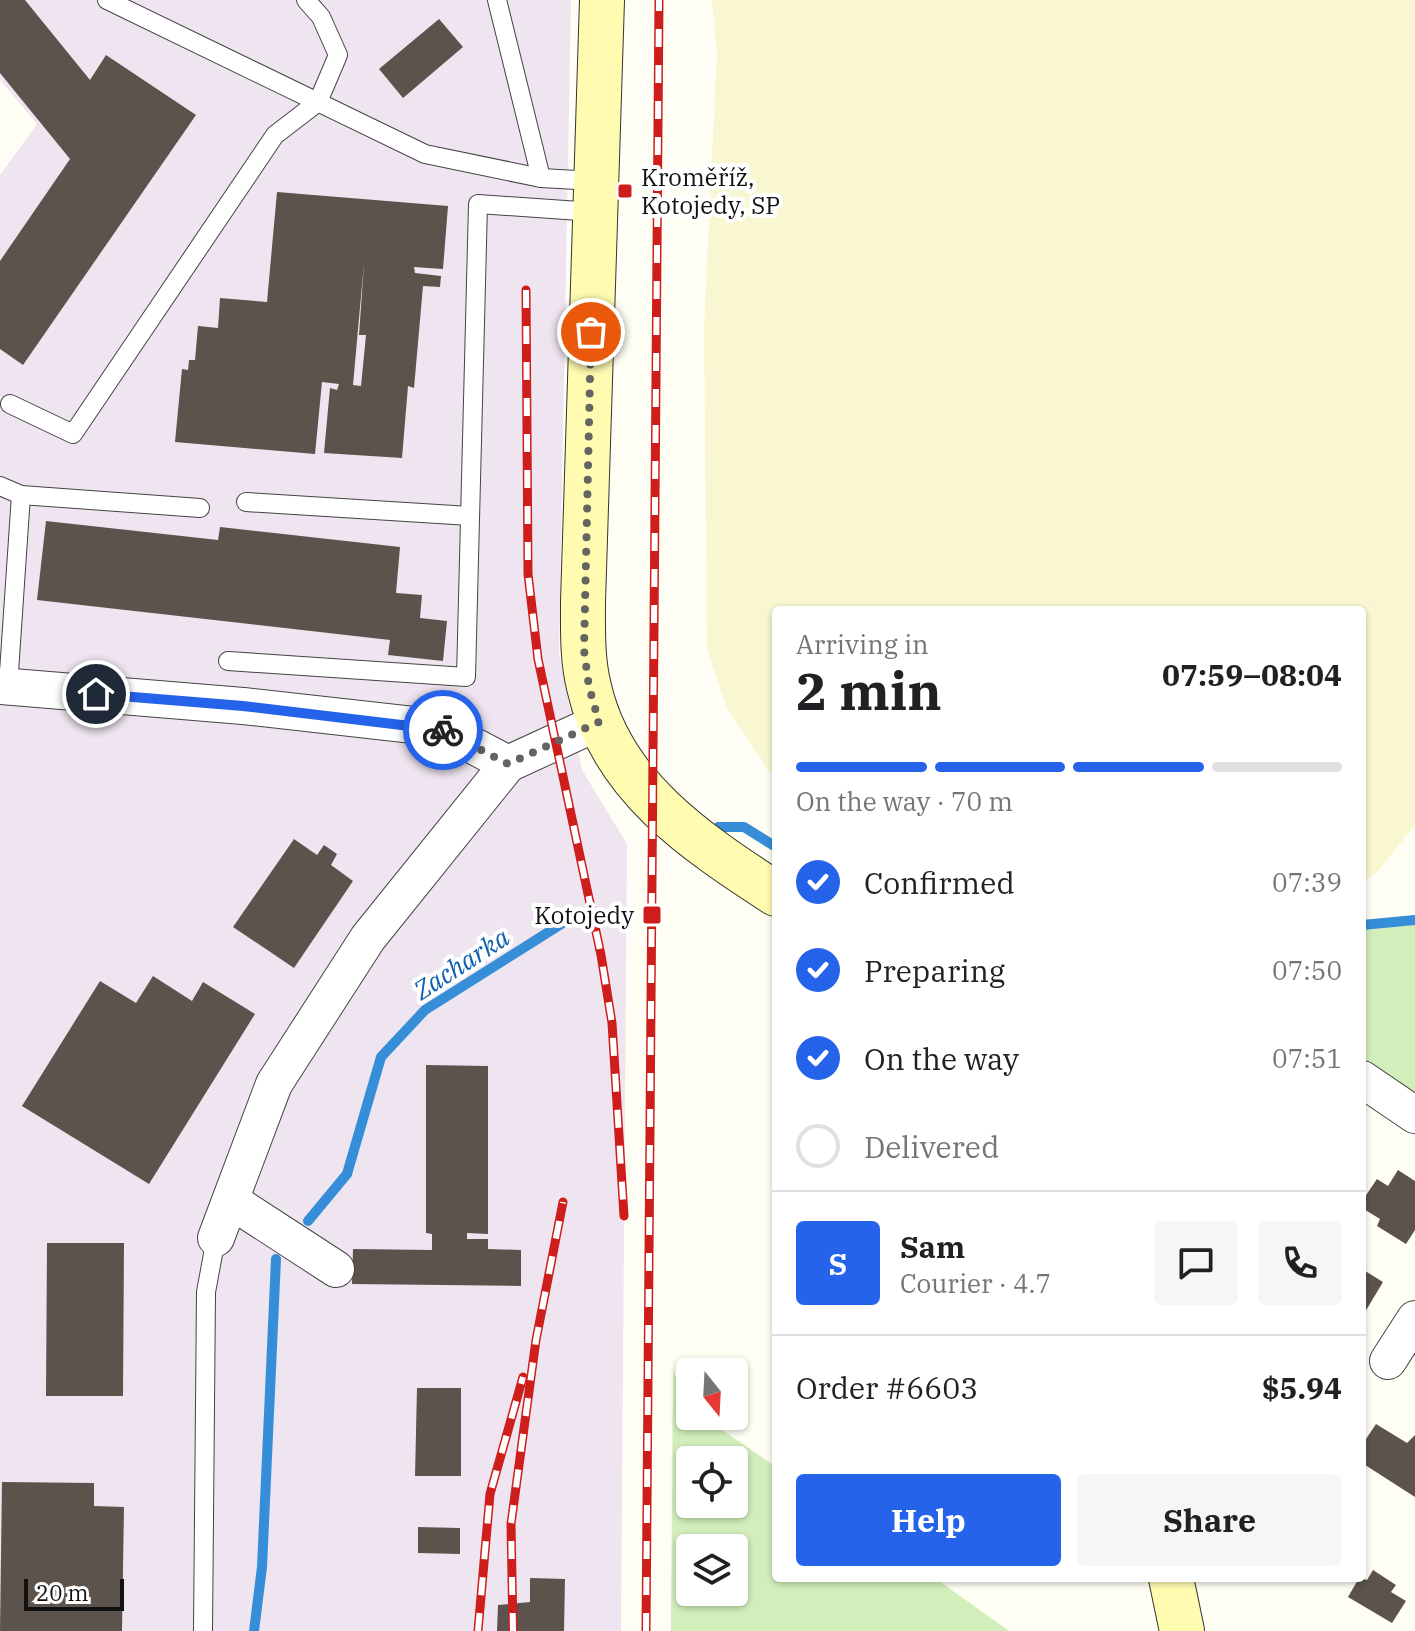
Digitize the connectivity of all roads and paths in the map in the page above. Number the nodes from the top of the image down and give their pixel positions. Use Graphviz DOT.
graph roads {
  1 [pos="107,0"];
  2 [pos="306,0"];
  3 [pos="497,0"];
  4 [pos="602,0"];
  5 [pos="318,102"];
  6 [pos="541,178"];
  7 [pos="595,196"];
  8 [pos="10,404"];
  9 [pos="0,486"];
  10 [pos="21,495"];
  11 [pos="246,502"];
  12 [pos="200,508"];
  13 [pos="470,516"];
  14 [pos="9,536"];
  15 [pos="228,661"];
  16 [pos="4,686"];
  17 [pos="599,722"];
  18 [pos="508,764"];
  19 [pos="772,891"];
  20 [pos="1366,1082"];
  21 [pos="1415,1115"];
  22 [pos="233,1202"];
  23 [pos="216,1238"];
  24 [pos="336,1269"];
  25 [pos="1415,1319"];
  26 [pos="1388,1361"];
  27 [pos="1172,1582"];
  28 [pos="203,1631"];
  29 [pos="1182,1631"];
  1 -- 5 [label="lane"];
  2 -- 5 [label="lane"];
  3 -- 6 [label="lane"];
  4 -- 7 [label="main road"];
  5 -- 6 [label="lane"];
  5 -- 8 [label="lane"];
  6 -- 7 [label="lane"];
  7 -- 13 [label="lane"];
  7 -- 17 [label="main road"];
  9 -- 10 [label="lane"];
  10 -- 12 [label="lane"];
  10 -- 14 [label="lane"];
  11 -- 13 [label="lane"];
  13 -- 15 [label="lane"];
  14 -- 16 [label="lane"];
  16 -- 18 [label="street"];
  17 -- 18 [label="street"];
  17 -- 19 [label="main road"];
  18 -- 22 [label="street"];
  20 -- 21 [label="street"];
  22 -- 23 [label="street"];
  22 -- 24 [label="street"];
  23 -- 28 [label="lane"];
  25 -- 26 [label="street"];
  27 -- 29 [label="main road"];
}
